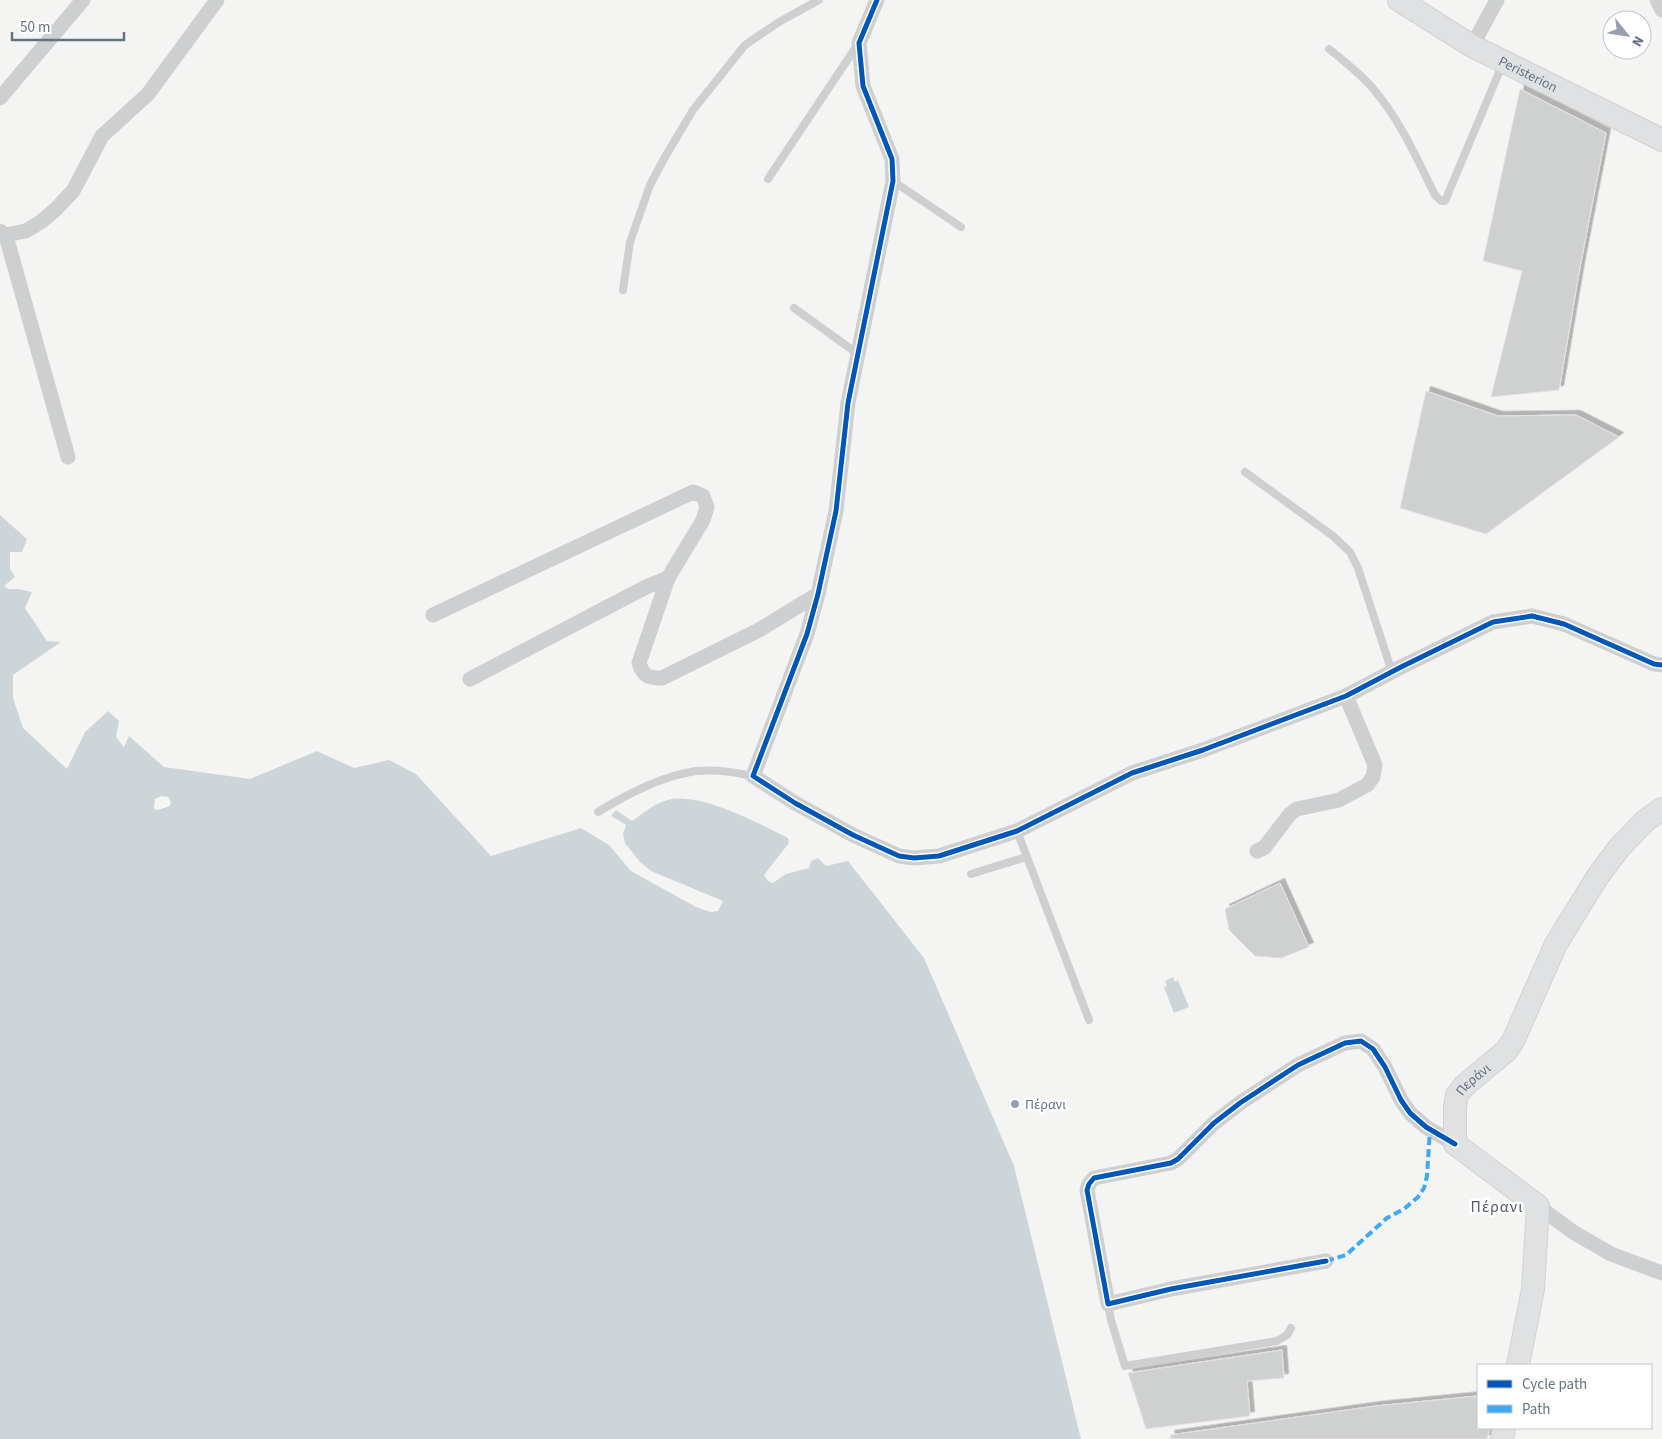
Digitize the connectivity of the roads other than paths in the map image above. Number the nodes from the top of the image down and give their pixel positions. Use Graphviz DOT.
graph roads {
  1 [pos="83,0"];
  2 [pos="217,0"];
  3 [pos="819,0"];
  4 [pos="877,0"];
  5 [pos="1399,0"];
  6 [pos="1498,0"];
  7 [pos="1657,0"];
  8 [pos="1662,10"];
  9 [pos="859,43"];
  10 [pos="1472,46"];
  11 [pos="1329,49"];
  12 [pos="1503,61"];
  13 [pos="0,98"];
  14 [pos="1662,140"];
  15 [pos="768,179"];
  16 [pos="892,181"];
  17 [pos="960,227"];
  18 [pos="2,233"];
  19 [pos="623,290"];
  20 [pos="794,308"];
  21 [pos="858,354"];
  22 [pos="68,457"];
  23 [pos="1245,472"];
  24 [pos="668,578"];
  25 [pos="818,594"];
  26 [pos="433,615"];
  27 [pos="1662,666"];
  28 [pos="1392,672"];
  29 [pos="470,679"];
  30 [pos="1346,696"];
  31 [pos="753,776"];
  32 [pos="1662,809"];
  33 [pos="598,812"];
  34 [pos="1017,831"];
  35 [pos="1257,851"];
  36 [pos="1026,857"];
  37 [pos="971,874"];
  38 [pos="1089,1020"];
  39 [pos="1455,1144"];
  40 [pos="1538,1206"];
  41 [pos="1326,1261"];
  42 [pos="1662,1274"];
  43 [pos="1108,1304"];
  44 [pos="1291,1328"];
  45 [pos="1518,1364"];
  1 -- 13 [label="street"];
  2 -- 18 [label="street"];
  3 -- 19 [label="lane"];
  4 -- 9 [label="street"];
  5 -- 10 [label="street, Peristerion"];
  6 -- 10 [label="street"];
  7 -- 8 [label="street"];
  9 -- 15 [label="lane"];
  9 -- 16 [label="street"];
  10 -- 12 [label="street, Peristerion"];
  11 -- 12 [label="lane"];
  12 -- 14 [label="street, Peristerion"];
  16 -- 17 [label="lane"];
  16 -- 21 [label="street"];
  18 -- 22 [label="street"];
  20 -- 21 [label="lane"];
  21 -- 25 [label="street"];
  23 -- 28 [label="lane"];
  24 -- 25 [label="street"];
  24 -- 26 [label="street"];
  24 -- 29 [label="street"];
  25 -- 31 [label="street"];
  27 -- 28 [label="street"];
  28 -- 30 [label="street"];
  30 -- 34 [label="street"];
  30 -- 35 [label="street"];
  31 -- 33 [label="lane"];
  31 -- 34 [label="street"];
  32 -- 39 [label="street, Περάνι"];
  34 -- 36 [label="lane"];
  36 -- 37 [label="lane"];
  36 -- 38 [label="lane"];
  39 -- 40 [label="street"];
  39 -- 43 [label="street"];
  40 -- 42 [label="street"];
  40 -- 45 [label="street"];
  41 -- 43 [label="street"];
  43 -- 44 [label="lane"];
}
